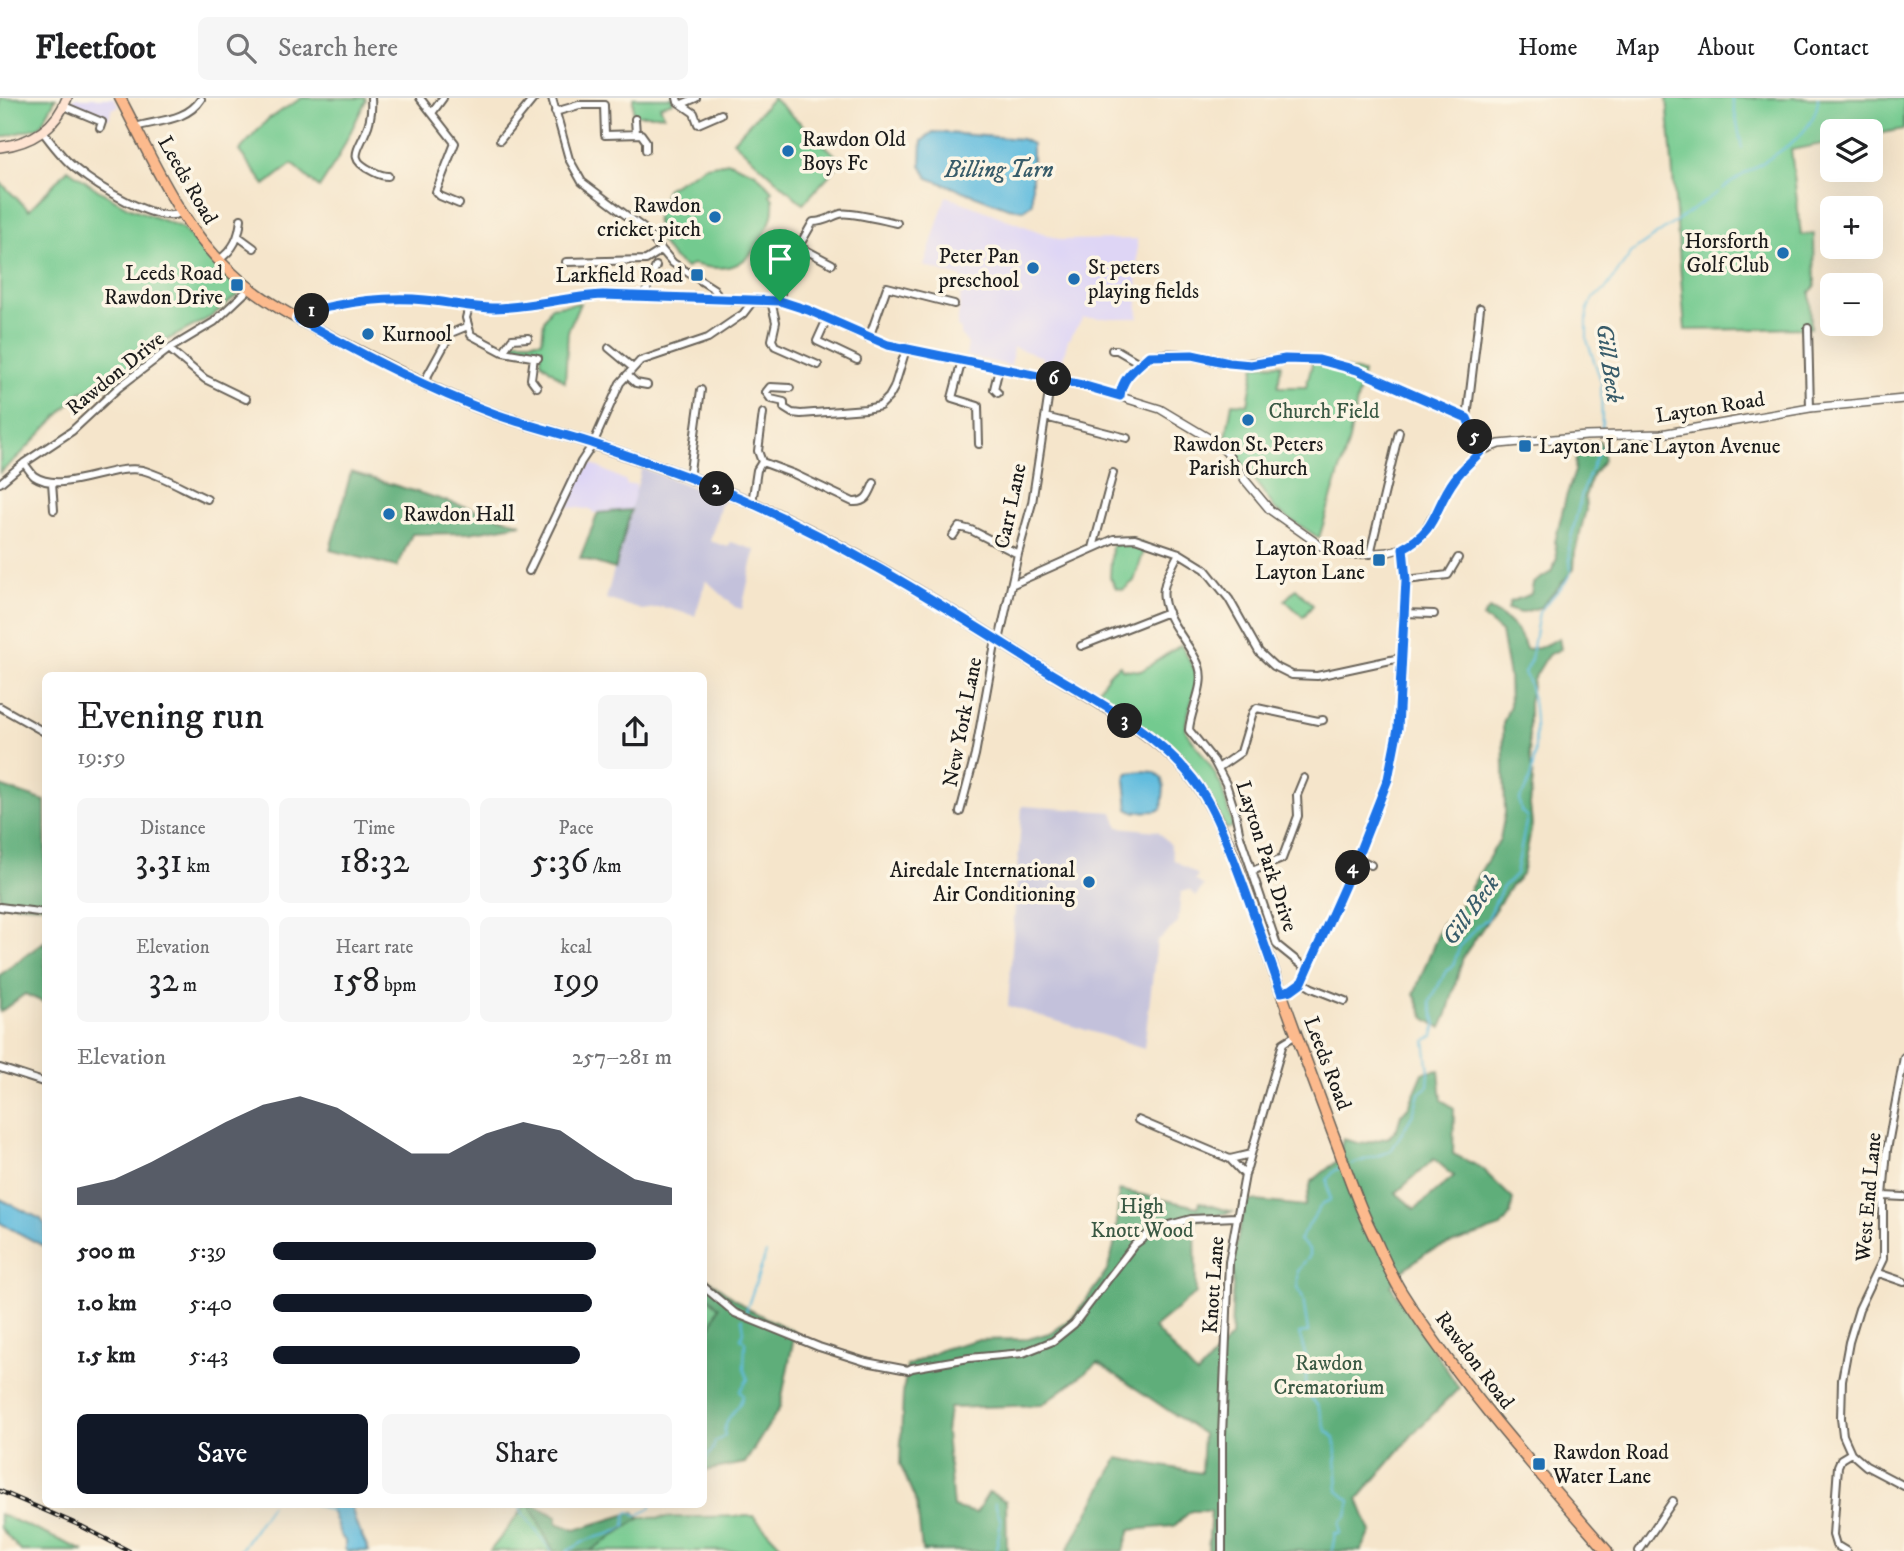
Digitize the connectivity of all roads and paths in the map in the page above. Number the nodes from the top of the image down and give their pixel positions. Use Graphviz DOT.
graph roads {
  1 [pos="120,98"];
  2 [pos="371,98"];
  3 [pos="420,98"];
  4 [pos="443,98"];
  5 [pos="534,98"];
  6 [pos="552,98"];
  7 [pos="696,98"];
  8 [pos="201,99"];
  9 [pos="679,101"];
  10 [pos="66,102"];
  11 [pos="555,112"];
  12 [pos="432,113"];
  13 [pos="721,114"];
  14 [pos="635,119"];
  15 [pos="698,124"];
  16 [pos="135,127"];
  17 [pos="100,128"];
  18 [pos="43,132"];
  19 [pos="636,134"];
  20 [pos="702,134"];
  21 [pos="500,140"];
  22 [pos="0,147"];
  23 [pos="646,150"];
  24 [pos="388,176"];
  25 [pos="459,204"];
  26 [pos="180,213"];
  27 [pos="241,219"];
  28 [pos="897,223"];
  29 [pos="239,237"];
  30 [pos="799,246"];
  31 [pos="254,248"];
  32 [pos="662,250"];
  33 [pos="219,260"];
  34 [pos="566,262"];
  35 [pos="832,264"];
  36 [pos="656,266"];
  37 [pos="250,288"];
  38 [pos="644,296"];
  39 [pos="719,299"];
  40 [pos="752,301"];
  41 [pos="775,301"];
  42 [pos="954,304"];
  43 [pos="469,306"];
  44 [pos="1480,308"];
  45 [pos="298,319"];
  46 [pos="827,319"];
  47 [pos="468,326"];
  48 [pos="1808,328"];
  49 [pos="528,338"];
  50 [pos="869,338"];
  51 [pos="608,348"];
  52 [pos="169,349"];
  53 [pos="906,349"];
  54 [pos="1112,350"];
  55 [pos="503,352"];
  56 [pos="857,360"];
  57 [pos="962,360"];
  58 [pos="1141,364"];
  59 [pos="818,365"];
  60 [pos="633,368"];
  61 [pos="999,368"];
  62 [pos="627,375"];
  63 [pos="1051,379"];
  64 [pos="423,384"];
  65 [pos="646,385"];
  66 [pos="537,387"];
  67 [pos="790,387"];
  68 [pos="701,390"];
  69 [pos="998,393"];
  70 [pos="1120,396"];
  71 [pos="246,399"];
  72 [pos="1904,399"];
  73 [pos="1810,408"];
  74 [pos="763,413"];
  75 [pos="1045,417"];
  76 [pos="1467,418"];
  77 [pos="1399,432"];
  78 [pos="1127,438"];
  79 [pos="593,444"];
  80 [pos="979,444"];
  81 [pos="1481,451"];
  82 [pos="762,462"];
  83 [pos="24,463"];
  84 [pos="1113,472"];
  85 [pos="689,478"];
  86 [pos="52,482"];
  87 [pos="0,483"];
  88 [pos="874,483"];
  89 [pos="207,499"];
  90 [pos="752,503"];
  91 [pos="54,510"];
  92 [pos="953,536"];
  93 [pos="1093,548"];
  94 [pos="1403,548"];
  95 [pos="1179,553"];
  96 [pos="1018,554"];
  97 [pos="1370,554"];
  98 [pos="1458,558"];
  99 [pos="529,571"];
  100 [pos="1406,580"];
  101 [pos="1011,585"];
  102 [pos="1168,612"];
  103 [pos="1403,613"];
  104 [pos="1433,614"];
  105 [pos="997,640"];
  106 [pos="1081,646"];
  107 [pos="1400,658"];
  108 [pos="0,707"];
  109 [pos="1323,720"];
  110 [pos="42,731"];
  111 [pos="1218,768"];
  112 [pos="1304,778"];
  113 [pos="960,812"];
  114 [pos="1357,858"];
  115 [pos="1371,865"];
  116 [pos="1252,872"];
  117 [pos="0,907"];
  118 [pos="42,912"];
  119 [pos="1308,970"];
  120 [pos="1302,982"];
  121 [pos="1281,992"];
  122 [pos="1345,1001"];
  123 [pos="1296,1035"];
  124 [pos="1904,1057"];
  125 [pos="0,1068"];
  126 [pos="42,1082"];
  127 [pos="1138,1120"];
  128 [pos="1251,1154"];
  129 [pos="1230,1159"];
  130 [pos="1346,1170"];
  131 [pos="1245,1175"];
  132 [pos="1883,1196"];
  133 [pos="1904,1197"];
  134 [pos="1236,1217"];
  135 [pos="1878,1273"];
  136 [pos="1904,1282"];
  137 [pos="707,1289"];
  138 [pos="1851,1453"];
  139 [pos="1904,1486"];
  140 [pos="1674,1501"];
  141 [pos="1834,1548"];
  142 [pos="1222,1551"];
  143 [pos="1607,1551"];
  144 [pos="1639,1551"];
  145 [pos="1846,1551"];
  1 -- 16 [label="main road, Leeds Road"];
  2 -- 24 [label="street"];
  3 -- 12 [label="street"];
  4 -- 12 [label="street"];
  5 -- 21 [label="street"];
  6 -- 11 [label="street"];
  7 -- 9 [label="street"];
  8 -- 16 [label="street"];
  9 -- 15 [label="street"];
  10 -- 17 [label="street"];
  10 -- 18 [label="main road"];
  11 -- 19 [label="street"];
  11 -- 32 [label="street"];
  12 -- 25 [label="street"];
  13 -- 15 [label="street"];
  14 -- 19 [label="street"];
  15 -- 20 [label="street"];
  16 -- 26 [label="main road, Leeds Road"];
  18 -- 22 [label="main road"];
  18 -- 26 [label="street"];
  19 -- 23 [label="street"];
  26 -- 33 [label="main road, Leeds Road"];
  27 -- 29 [label="street"];
  28 -- 30 [label="street"];
  29 -- 31 [label="street"];
  29 -- 33 [label="street"];
  30 -- 35 [label="street"];
  30 -- 41 [label="street"];
  32 -- 34 [label="street"];
  32 -- 39 [label="street"];
  33 -- 37 [label="main road, Leeds Road"];
  36 -- 38 [label="street"];
  37 -- 45 [label="main road, Leeds Road"];
  37 -- 52 [label="street, Rawdon Drive"];
  38 -- 39 [label="street"];
  38 -- 43 [label="street"];
  39 -- 40 [label="street"];
  40 -- 41 [label="street"];
  40 -- 60 [label="street"];
  41 -- 46 [label="street"];
  41 -- 59 [label="street"];
  42 -- 50 [label="street"];
  43 -- 45 [label="street"];
  43 -- 47 [label="street"];
  44 -- 76 [label="street"];
  45 -- 64 [label="main road, Leeds Road"];
  46 -- 50 [label="street"];
  46 -- 56 [label="street"];
  47 -- 55 [label="street"];
  47 -- 64 [label="street"];
  48 -- 73 [label="street"];
  49 -- 55 [label="street"];
  50 -- 53 [label="street"];
  51 -- 60 [label="street"];
  52 -- 71 [label="street"];
  52 -- 83 [label="street, Rawdon Drive"];
  53 -- 57 [label="street"];
  53 -- 67 [label="street"];
  54 -- 58 [label="street"];
  55 -- 66 [label="street"];
  57 -- 61 [label="street"];
  57 -- 80 [label="street"];
  58 -- 70 [label="street"];
  58 -- 76 [label="street"];
  60 -- 62 [label="street"];
  61 -- 63 [label="street"];
  61 -- 69 [label="street"];
  62 -- 65 [label="street"];
  62 -- 79 [label="street"];
  63 -- 70 [label="street"];
  63 -- 75 [label="street, Carr Lane"];
  64 -- 79 [label="main road, Leeds Road"];
  68 -- 85 [label="street"];
  70 -- 97 [label="street"];
  72 -- 73 [label="street, Layton Road"];
  73 -- 81 [label="street, Layton Road"];
  74 -- 82 [label="street"];
  75 -- 78 [label="street"];
  75 -- 96 [label="street, Carr Lane"];
  76 -- 81 [label="street"];
  77 -- 97 [label="street"];
  79 -- 85 [label="main road, Leeds Road"];
  79 -- 99 [label="street"];
  81 -- 94 [label="street"];
  82 -- 88 [label="street"];
  82 -- 90 [label="street"];
  83 -- 86 [label="street"];
  83 -- 87 [label="street, Rawdon Drive"];
  84 -- 93 [label="street"];
  85 -- 90 [label="main road, Leeds Road"];
  86 -- 89 [label="street"];
  86 -- 91 [label="street"];
  90 -- 105 [label="main road, Leeds Road"];
  92 -- 96 [label="street"];
  93 -- 95 [label="street"];
  93 -- 101 [label="street"];
  94 -- 97 [label="street"];
  94 -- 100 [label="street"];
  95 -- 102 [label="street, Layton Park Drive"];
  95 -- 107 [label="street"];
  96 -- 101 [label="street, Carr Lane"];
  98 -- 100 [label="street"];
  100 -- 103 [label="street"];
  101 -- 105 [label="street, Carr Lane"];
  102 -- 106 [label="street"];
  102 -- 111 [label="street, Layton Park Drive"];
  103 -- 104 [label="street"];
  103 -- 107 [label="street"];
  105 -- 113 [label="street, New York Lane"];
  105 -- 121 [label="main road, Leeds Road"];
  107 -- 114 [label="street"];
  108 -- 110 [label="street"];
  109 -- 111 [label="street"];
  111 -- 116 [label="street, Layton Park Drive"];
  112 -- 116 [label="street"];
  114 -- 115 [label="street"];
  114 -- 119 [label="street"];
  116 -- 119 [label="street, Layton Park Drive"];
  117 -- 118 [label="street"];
  119 -- 120 [label="street"];
  120 -- 121 [label="street"];
  120 -- 122 [label="street"];
  121 -- 123 [label="main road, Leeds Road"];
  123 -- 128 [label="street, Knott Lane"];
  123 -- 130 [label="main road, Leeds Road"];
  124 -- 132 [label="street, West End Lane"];
  125 -- 126 [label="street"];
  127 -- 129 [label="street"];
  128 -- 129 [label="street"];
  128 -- 131 [label="street, Knott Lane"];
  129 -- 131 [label="street"];
  130 -- 143 [label="main road, Rawdon Road"];
  131 -- 134 [label="street, Knott Lane"];
  132 -- 133 [label="street"];
  132 -- 135 [label="street, West End Lane"];
  134 -- 137 [label="street"];
  134 -- 142 [label="street, Knott Lane"];
  135 -- 136 [label="street, West End Lane"];
  135 -- 138 [label="street"];
  138 -- 139 [label="street"];
  138 -- 141 [label="street"];
  140 -- 144 [label="street"];
  141 -- 145 [label="street"];
}
